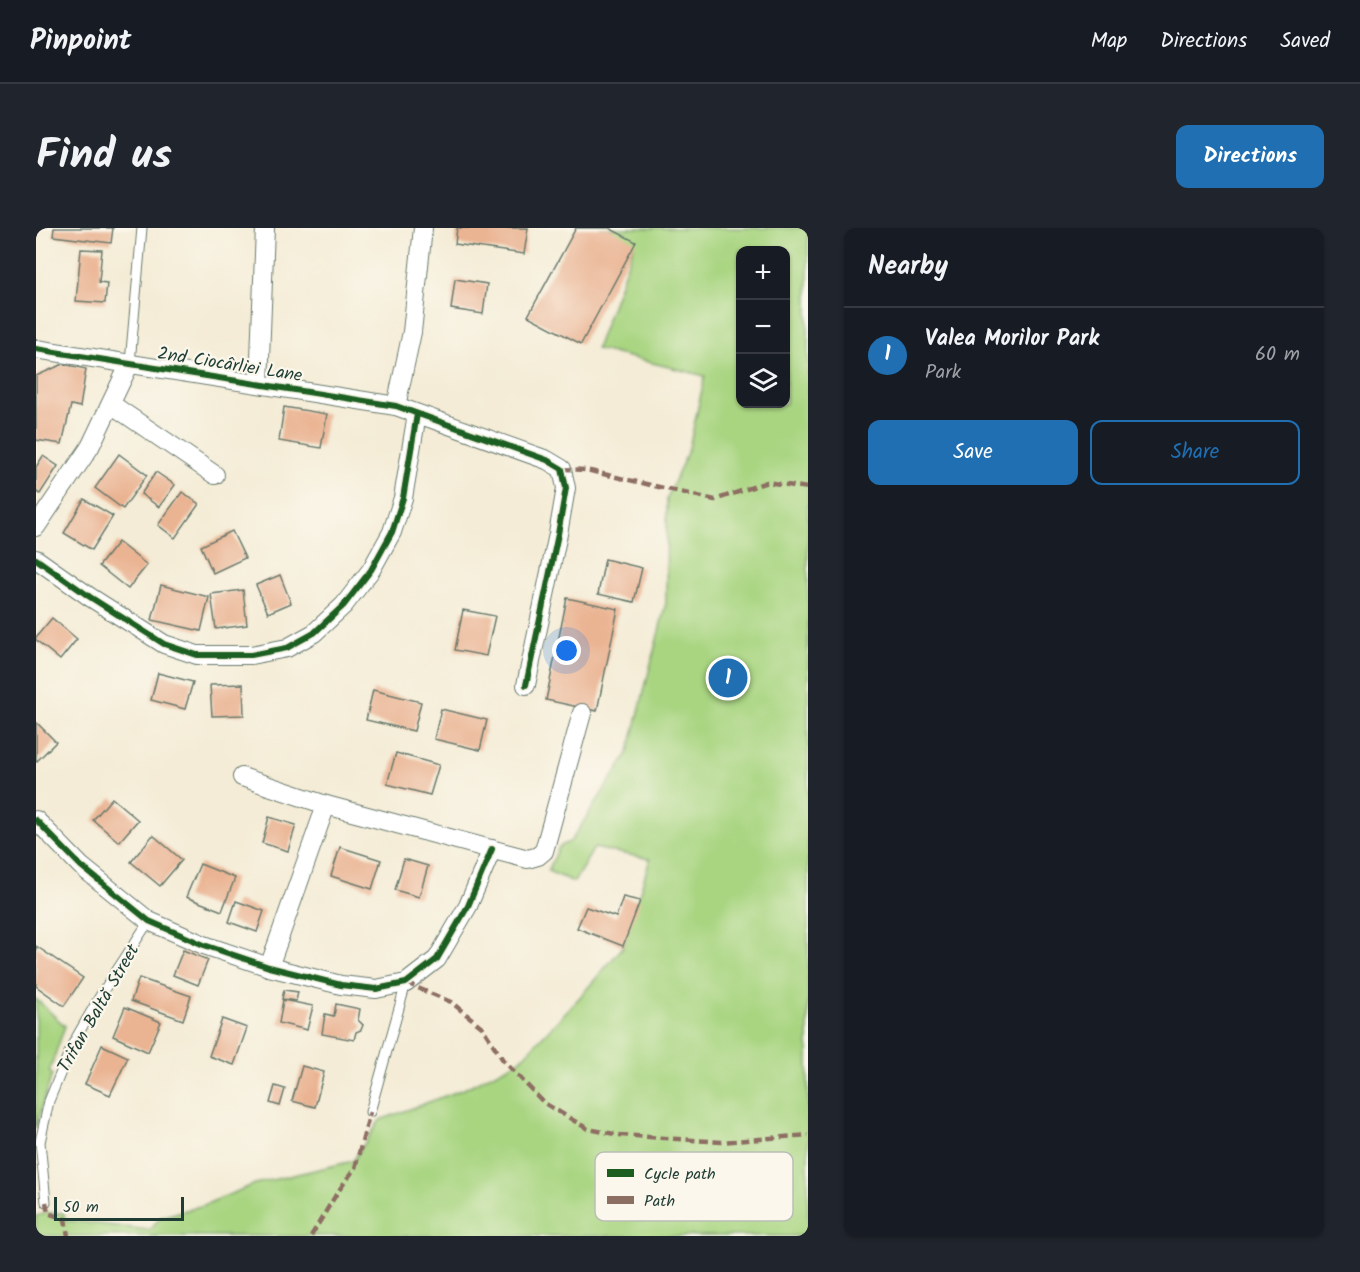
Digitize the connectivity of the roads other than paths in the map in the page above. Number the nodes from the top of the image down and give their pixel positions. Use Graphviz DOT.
graph roads {
  1 [pos="142,228"];
  2 [pos="265,228"];
  3 [pos="423,228"];
  4 [pos="36,349"];
  5 [pos="130,363"];
  6 [pos="259,384"];
  7 [pos="111,404"];
  8 [pos="396,406"];
  9 [pos="417,414"];
  10 [pos="215,475"];
  11 [pos="36,527"];
  12 [pos="36,559"];
  13 [pos="525,685"];
  14 [pos="582,713"];
  15 [pos="242,777"];
  16 [pos="326,805"];
  17 [pos="36,820"];
  18 [pos="492,849"];
  19 [pos="149,921"];
  20 [pos="269,967"];
  21 [pos="406,983"];
  22 [pos="370,1112"];
  23 [pos="46,1202"];
  1 -- 5 [label="lane"];
  2 -- 6 [label="street"];
  3 -- 8 [label="street"];
  4 -- 5 [label="street, 2nd Ciocârliei Lane"];
  5 -- 6 [label="street, 2nd Ciocârliei Lane"];
  5 -- 7 [label="street, 2nd Ciocârliei Lane"];
  6 -- 8 [label="street, 2nd Ciocârliei Lane"];
  7 -- 10 [label="street"];
  7 -- 11 [label="street, 2nd Ciocârliei Lane"];
  8 -- 9 [label="street, 2nd Ciocârliei Lane"];
  9 -- 12 [label="street"];
  9 -- 13 [label="street, 2nd Ciocârliei Lane"];
  14 -- 18 [label="street"];
  15 -- 16 [label="street"];
  16 -- 18 [label="street"];
  16 -- 20 [label="street"];
  17 -- 19 [label="street"];
  18 -- 21 [label="street"];
  19 -- 20 [label="street"];
  19 -- 23 [label="lane, Trifan Baltă Street"];
  20 -- 21 [label="street"];
  21 -- 22 [label="lane"];
}
